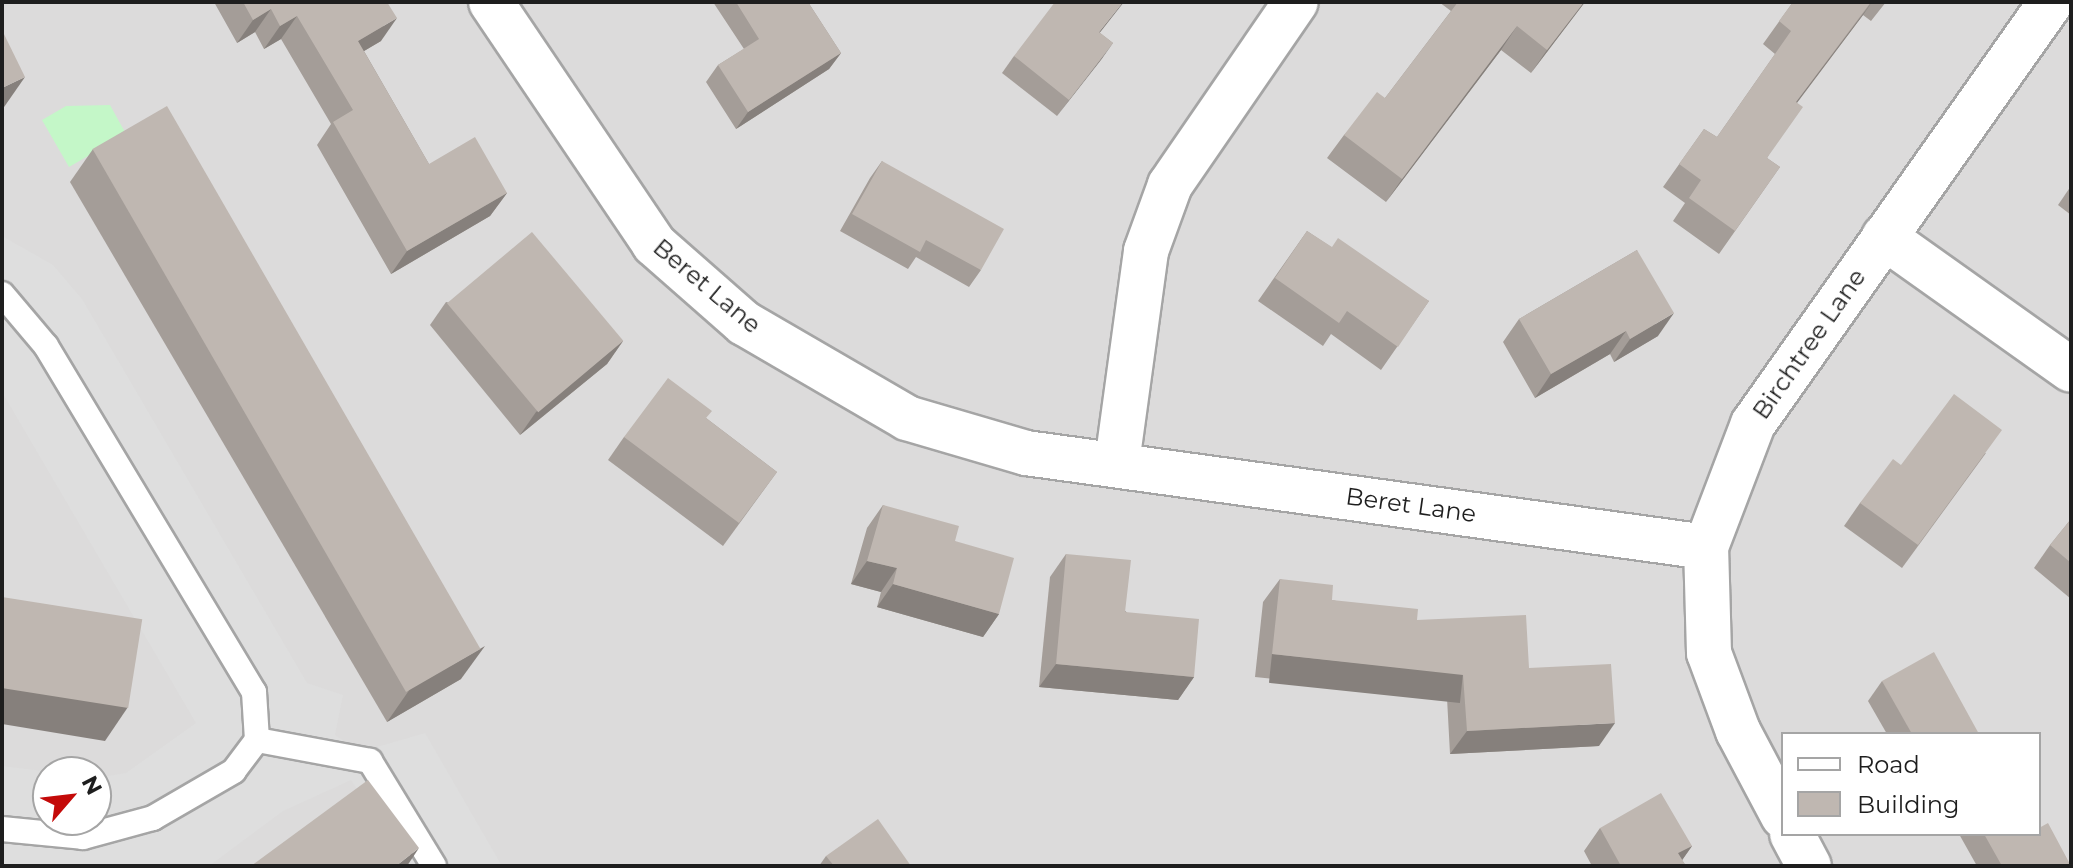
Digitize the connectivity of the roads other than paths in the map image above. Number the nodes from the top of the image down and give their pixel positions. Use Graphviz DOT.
graph roads {
  1 [pos="491,2"];
  2 [pos="1296,2"];
  3 [pos="2051,2"];
  4 [pos="1884,237"];
  5 [pos="2,294"];
  6 [pos="2071,370"];
  7 [pos="1117,463"];
  8 [pos="1706,547"];
  9 [pos="257,740"];
  10 [pos="1781,812"];
  11 [pos="2,829"];
  12 [pos="1793,836"];
  13 [pos="434,866"];
  14 [pos="1809,866"];
  1 -- 7 [label="street, Beret Lane"];
  2 -- 7 [label="street"];
  3 -- 4 [label="street, Birchtree Lane"];
  4 -- 6 [label="street"];
  4 -- 8 [label="street, Birchtree Lane"];
  5 -- 9 [label="lane"];
  7 -- 8 [label="street, Beret Lane"];
  8 -- 10 [label="street, Birchtree Lane"];
  9 -- 11 [label="lane"];
  9 -- 13 [label="lane"];
  12 -- 14 [label="street"];
}
